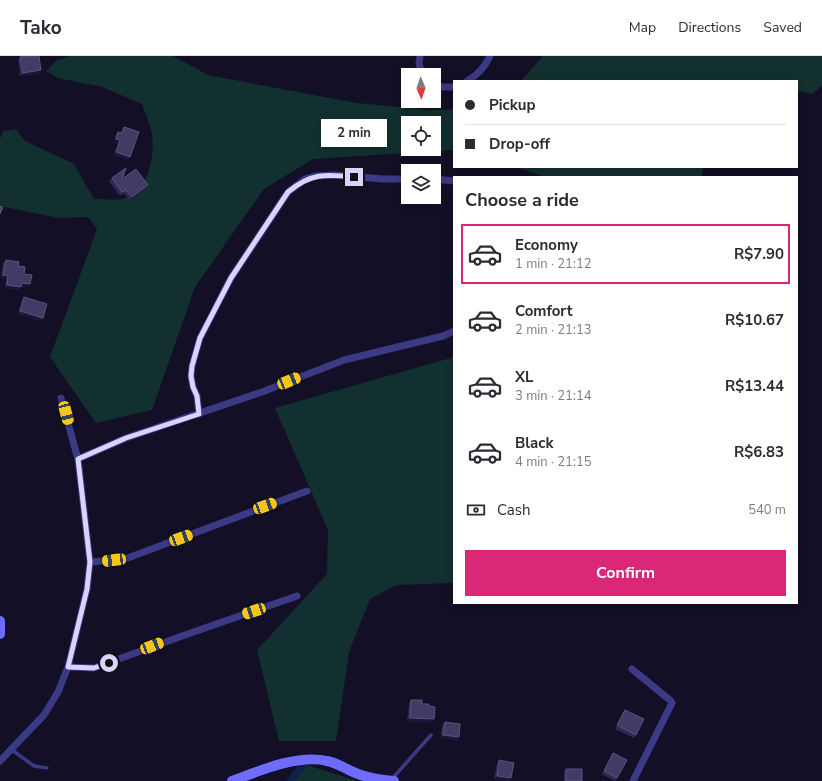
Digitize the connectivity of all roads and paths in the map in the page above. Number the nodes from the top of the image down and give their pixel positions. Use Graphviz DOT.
graph roads {
  1 [pos="420,56"];
  2 [pos="490,56"];
  3 [pos="420,68"];
  4 [pos="469,80"];
  5 [pos="441,87"];
  6 [pos="453,87"];
  7 [pos="401,179"];
  8 [pos="441,180"];
  9 [pos="453,181"];
  10 [pos="453,331"];
  11 [pos="61,398"];
  12 [pos="199,414"];
  13 [pos="78,459"];
  14 [pos="307,491"];
  15 [pos="90,562"];
  16 [pos="297,596"];
  17 [pos="0,621"];
  18 [pos="0,634"];
  19 [pos="68,667"];
  20 [pos="632,669"];
  21 [pos="430,735"];
  22 [pos="12,750"];
  23 [pos="0,761"];
  24 [pos="47,768"];
  25 [pos="232,781"];
  26 [pos="390,781"];
  27 [pos="394,781"];
  28 [pos="633,781"];
  1 -- 3 [label="street"];
  2 -- 4 [label="street"];
  5 -- 6 [label="street"];
  7 -- 12 [label="street"];
  8 -- 9 [label="street"];
  10 -- 12 [label="street"];
  11 -- 13 [label="street"];
  12 -- 13 [label="street"];
  13 -- 15 [label="street"];
  14 -- 15 [label="street"];
  15 -- 19 [label="street"];
  16 -- 19 [label="street"];
  17 -- 18 [label="main road"];
  19 -- 22 [label="street"];
  20 -- 28 [label="street"];
  21 -- 26 [label="lane"];
  22 -- 23 [label="street"];
  22 -- 24 [label="lane"];
  25 -- 26 [label="main road"];
  26 -- 27 [label="main road"];
}
